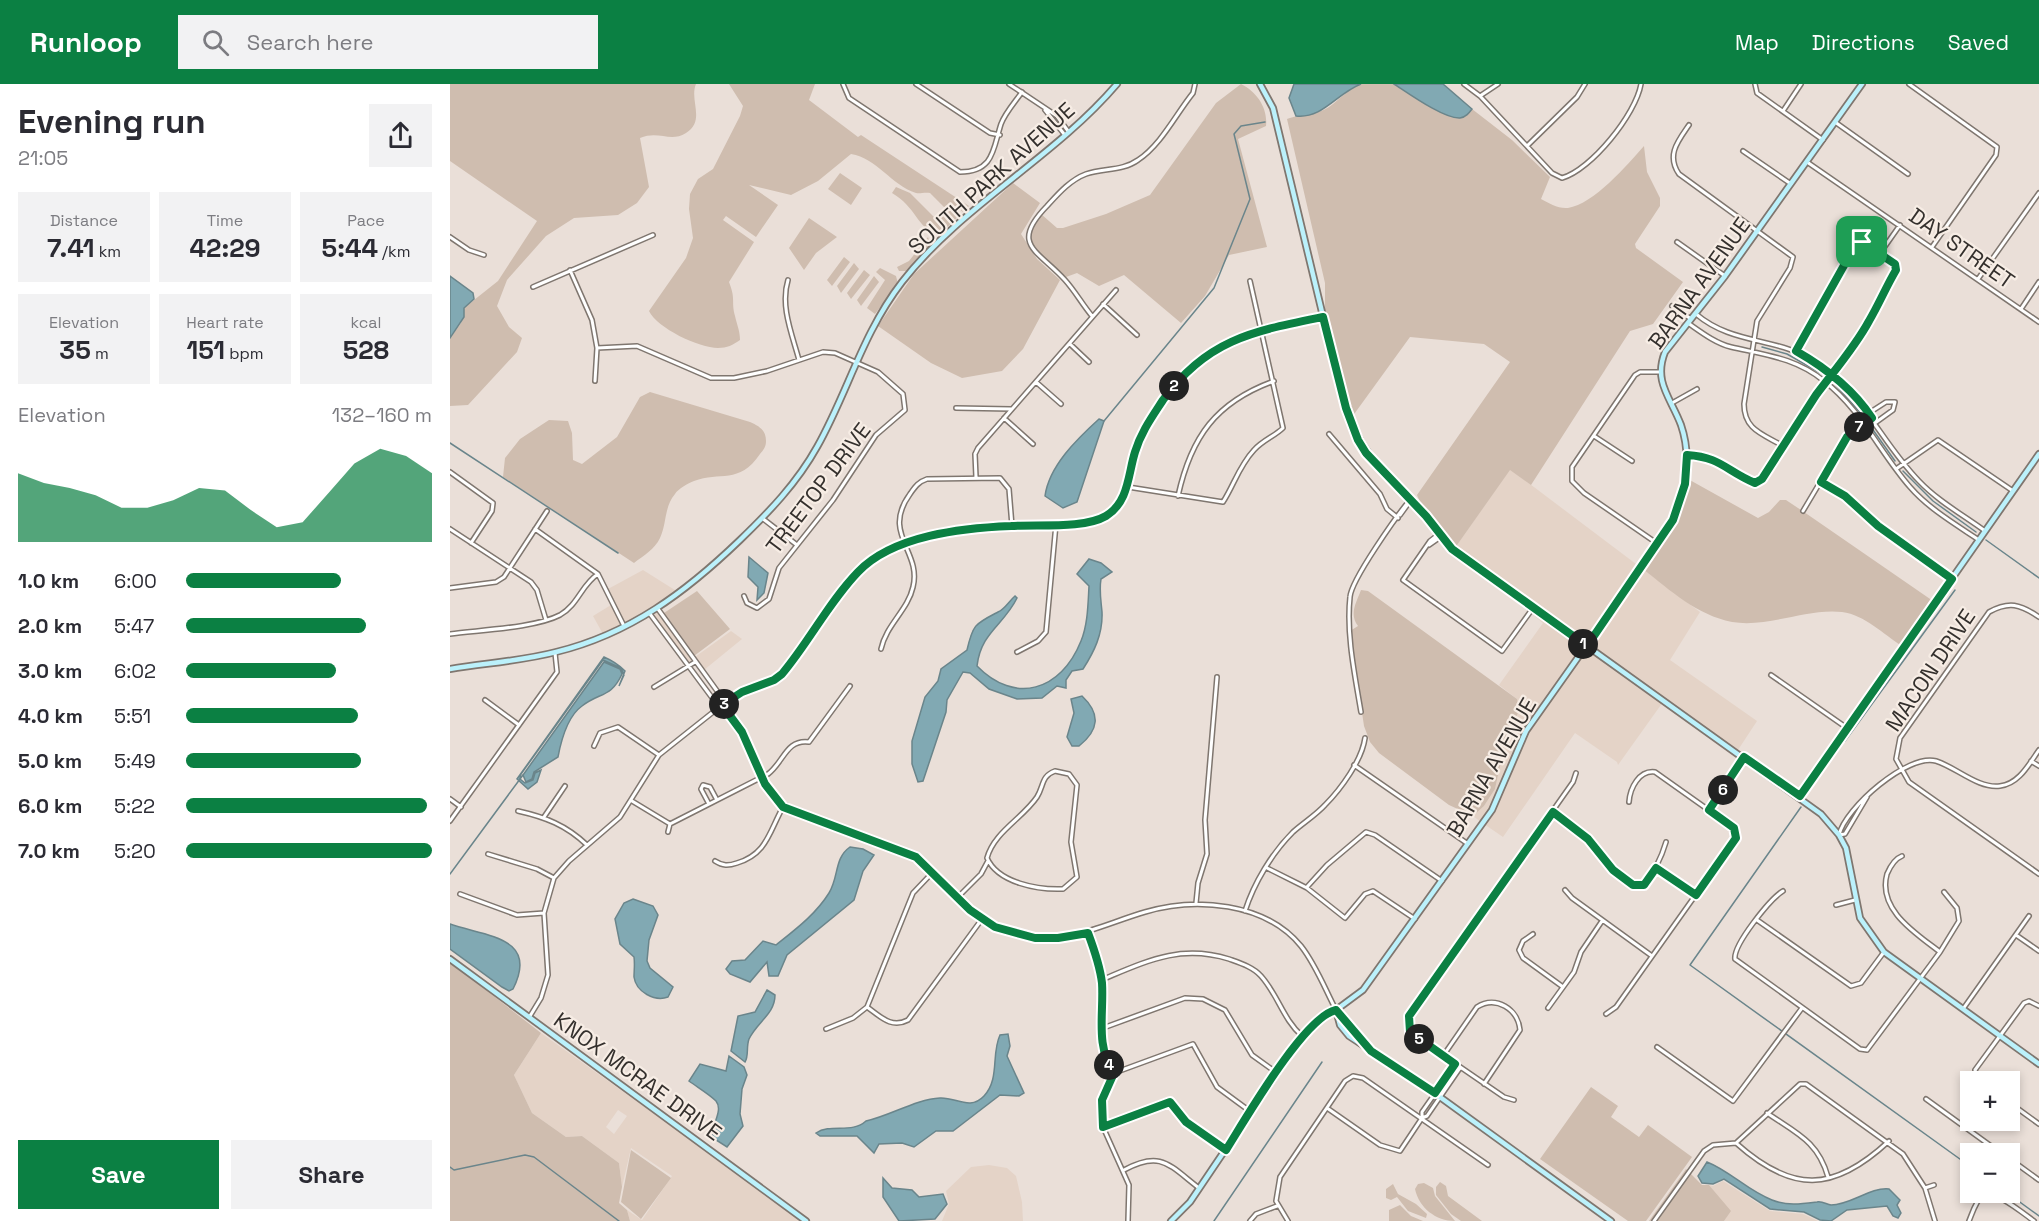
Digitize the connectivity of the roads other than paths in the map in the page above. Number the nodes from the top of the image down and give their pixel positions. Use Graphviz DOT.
graph roads {
  1 [pos="843,84"];
  2 [pos="916,84"];
  3 [pos="1009,84"];
  4 [pos="1117,84"];
  5 [pos="1195,84"];
  6 [pos="1260,84"];
  7 [pos="1464,84"];
  8 [pos="1498,84"];
  9 [pos="1585,84"];
  10 [pos="1641,84"];
  11 [pos="1755,84"];
  12 [pos="1801,84"];
  13 [pos="1862,84"];
  14 [pos="1909,84"];
  15 [pos="1022,92"];
  16 [pos="1480,96"];
  17 [pos="1783,111"];
  18 [pos="1835,122"];
  19 [pos="1689,125"];
  20 [pos="1066,133"];
  21 [pos="1000,135"];
  22 [pos="1823,140"];
  23 [pos="1527,146"];
  24 [pos="1743,151"];
  25 [pos="1807,162"];
  26 [pos="1908,174"];
  27 [pos="1791,184"];
  28 [pos="2039,192"];
  29 [pos="1900,225"];
  30 [pos="1757,230"];
  31 [pos="653,235"];
  32 [pos="450,237"];
  33 [pos="1677,242"];
  34 [pos="1932,247"];
  35 [pos="1881,252"];
  36 [pos="484,255"];
  37 [pos="570,270"];
  38 [pos="1725,276"];
  39 [pos="1978,279"];
  40 [pos="788,280"];
  41 [pos="1250,281"];
  42 [pos="2039,282"];
  43 [pos="533,288"];
  44 [pos="1116,290"];
  45 [pos="1103,304"];
  46 [pos="1671,306"];
  47 [pos="2021,309"];
  48 [pos="1695,314"];
  49 [pos="1092,316"];
  50 [pos="1323,317"];
  51 [pos="1689,321"];
  52 [pos="2039,322"];
  53 [pos="1262,330"];
  54 [pos="1137,335"];
  55 [pos="1752,339"];
  56 [pos="1070,344"];
  57 [pos="597,348"];
  58 [pos="1751,349"];
  59 [pos="1796,351"];
  60 [pos="799,360"];
  61 [pos="854,362"];
  62 [pos="1089,362"];
  63 [pos="1660,372"];
  64 [pos="1832,374"];
  65 [pos="595,381"];
  66 [pos="1274,381"];
  67 [pos="1036,382"];
  68 [pos="1826,382"];
  69 [pos="1697,389"];
  70 [pos="1672,403"];
  71 [pos="1061,404"];
  72 [pos="956,408"];
  73 [pos="1011,409"];
  74 [pos="1869,413"];
  75 [pos="1004,418"];
  76 [pos="1872,418"];
  77 [pos="1864,423"];
  78 [pos="1875,423"];
  79 [pos="1329,434"];
  80 [pos="1594,436"];
  81 [pos="1033,444"];
  82 [pos="1783,446"];
  83 [pos="2039,454"];
  84 [pos="1687,455"];
  85 [pos="1632,461"];
  86 [pos="1904,463"];
  87 [pos="1895,470"];
  88 [pos="450,472"];
  89 [pos="976,477"];
  90 [pos="1821,482"];
  91 [pos="1128,487"];
  92 [pos="2013,491"];
  93 [pos="1178,496"];
  94 [pos="1409,502"];
  95 [pos="547,511"];
  96 [pos="1803,511"];
  97 [pos="1399,516"];
  98 [pos="762,519"];
  99 [pos="1056,524"];
  100 [pos="1012,526"];
  101 [pos="450,529"];
  102 [pos="536,529"];
  103 [pos="1985,531"];
  104 [pos="1439,534"];
  105 [pos="1979,540"];
  106 [pos="471,543"];
  107 [pos="906,544"];
  108 [pos="1658,544"];
  109 [pos="797,545"];
  110 [pos="510,568"];
  111 [pos="598,574"];
  112 [pos="1952,579"];
  113 [pos="450,588"];
  114 [pos="744,596"];
  115 [pos="1533,608"];
  116 [pos="658,609"];
  117 [pos="650,614"];
  118 [pos="2039,617"];
  119 [pos="546,620"];
  120 [pos="624,627"];
  121 [pos="450,634"];
  122 [pos="1587,646"];
  123 [pos="881,649"];
  124 [pos="555,652"];
  125 [pos="1017,652"];
  126 [pos="695,662"];
  127 [pos="688,667"];
  128 [pos="450,669"];
  129 [pos="1771,675"];
  130 [pos="1217,677"];
  131 [pos="850,686"];
  132 [pos="654,687"];
  133 [pos="485,700"];
  134 [pos="722,705"];
  135 [pos="1362,712"];
  136 [pos="519,725"];
  137 [pos="1847,728"];
  138 [pos="1365,738"];
  139 [pos="594,746"];
  140 [pos="2039,750"];
  141 [pos="659,755"];
  142 [pos="1744,757"];
  143 [pos="2031,761"];
  144 [pos="1354,765"];
  145 [pos="2039,766"];
  146 [pos="1901,772"];
  147 [pos="1576,773"];
  148 [pos="761,776"];
  149 [pos="566,786"];
  150 [pos="1800,796"];
  151 [pos="1867,796"];
  152 [pos="450,799"];
  153 [pos="717,800"];
  154 [pos="632,801"];
  155 [pos="1629,802"];
  156 [pos="709,804"];
  157 [pos="461,807"];
  158 [pos="783,807"];
  159 [pos="1709,810"];
  160 [pos="518,811"];
  161 [pos="1553,812"];
  162 [pos="544,817"];
  163 [pos="450,821"];
  164 [pos="670,824"];
  165 [pos="668,832"];
  166 [pos="1839,835"];
  167 [pos="1666,842"];
  168 [pos="1468,844"];
  169 [pos="587,845"];
  170 [pos="488,854"];
  171 [pos="1902,856"];
  172 [pos="715,861"];
  173 [pos="988,861"];
  174 [pos="1266,868"];
  175 [pos="1656,868"];
  176 [pos="933,872"];
  177 [pos="2039,874"];
  178 [pos="554,878"];
  179 [pos="1442,881"];
  180 [pos="1307,888"];
  181 [pos="1565,890"];
  182 [pos="1783,891"];
  183 [pos="1944,892"];
  184 [pos="460,894"];
  185 [pos="1696,895"];
  186 [pos="957,898"];
  187 [pos="1855,900"];
  188 [pos="1196,903"];
  189 [pos="1836,905"];
  190 [pos="1245,912"];
  191 [pos="544,913"];
  192 [pos="2029,916"];
  193 [pos="981,919"];
  194 [pos="1415,919"];
  195 [pos="1757,920"];
  196 [pos="1602,921"];
  197 [pos="1088,933"];
  198 [pos="1533,934"];
  199 [pos="2016,934"];
  200 [pos="2039,951"];
  201 [pos="1884,952"];
  202 [pos="1940,952"];
  203 [pos="1652,956"];
  204 [pos="450,959"];
  205 [pos="1921,979"];
  206 [pos="1101,980"];
  207 [pos="1563,987"];
  208 [pos="2039,1006"];
  209 [pos="867,1007"];
  210 [pos="1548,1008"];
  211 [pos="1802,1008"];
  212 [pos="1963,1009"];
  213 [pos="1336,1010"];
  214 [pos="1606,1014"];
  215 [pos="530,1016"];
  216 [pos="1102,1028"];
  217 [pos="826,1029"];
  218 [pos="1302,1036"];
  219 [pos="1999,1036"];
  220 [pos="1657,1047"];
  221 [pos="1443,1056"];
  222 [pos="1455,1064"];
  223 [pos="2039,1064"];
  224 [pos="1460,1068"];
  225 [pos="1975,1071"];
  226 [pos="1114,1073"];
  227 [pos="1277,1073"];
  228 [pos="1447,1076"];
  229 [pos="1452,1079"];
  230 [pos="1484,1084"];
  231 [pos="1436,1096"];
  232 [pos="1926,1099"];
  233 [pos="1514,1100"];
  234 [pos="1327,1108"];
  235 [pos="2020,1110"];
  236 [pos="1251,1112"];
  237 [pos="1767,1113"];
  238 [pos="1422,1118"];
  239 [pos="2039,1124"];
  240 [pos="1103,1127"];
  241 [pos="1889,1142"];
  242 [pos="1736,1143"];
  243 [pos="1987,1143"];
  244 [pos="1226,1150"];
  245 [pos="1488,1165"];
  246 [pos="2020,1166"];
  247 [pos="1124,1170"];
  248 [pos="1828,1178"];
  249 [pos="2039,1180"];
  250 [pos="1934,1185"];
  251 [pos="1199,1188"];
  252 [pos="1925,1188"];
  253 [pos="1277,1206"];
  254 [pos="806,1221"];
  255 [pos="1128,1221"];
  256 [pos="1171,1221"];
  257 [pos="1250,1221"];
  258 [pos="1288,1221"];
  259 [pos="1611,1221"];
  260 [pos="1654,1221"];
  261 [pos="1935,1221"];
  262 [pos="1968,1221"];
  263 [pos="2034,1221"];
  1 -- 21 [label="street"];
  2 -- 21 [label="street"];
  3 -- 15 [label="street"];
  4 -- 20 [label="street, SOUTH PARK AVENUE"];
  5 -- 49 [label="street"];
  6 -- 50 [label="street"];
  7 -- 16 [label="street"];
  8 -- 16 [label="street"];
  9 -- 23 [label="street"];
  10 -- 23 [label="street"];
  11 -- 17 [label="street"];
  12 -- 17 [label="street"];
  13 -- 18 [label="street, BARNA AVENUE"];
  14 -- 34 [label="street"];
  15 -- 20 [label="street"];
  15 -- 21 [label="street"];
  16 -- 23 [label="street"];
  17 -- 22 [label="street"];
  18 -- 22 [label="street, BARNA AVENUE"];
  18 -- 26 [label="street"];
  19 -- 30 [label="street"];
  20 -- 61 [label="street, SOUTH PARK AVENUE"];
  22 -- 25 [label="street, BARNA AVENUE"];
  24 -- 27 [label="street"];
  25 -- 27 [label="street, BARNA AVENUE"];
  25 -- 29 [label="street, DAY STREET"];
  27 -- 30 [label="street, BARNA AVENUE"];
  28 -- 39 [label="street"];
  29 -- 34 [label="street, DAY STREET"];
  29 -- 35 [label="street"];
  30 -- 38 [label="street, BARNA AVENUE"];
  30 -- 55 [label="street"];
  31 -- 37 [label="street"];
  32 -- 36 [label="street"];
  33 -- 38 [label="street"];
  34 -- 39 [label="street, DAY STREET"];
  35 -- 59 [label="street"];
  35 -- 64 [label="street"];
  37 -- 43 [label="street"];
  37 -- 57 [label="street"];
  38 -- 48 [label="street, BARNA AVENUE"];
  39 -- 47 [label="street, DAY STREET"];
  40 -- 60 [label="street"];
  41 -- 53 [label="street"];
  42 -- 47 [label="street"];
  44 -- 45 [label="street"];
  45 -- 49 [label="street"];
  45 -- 54 [label="street"];
  46 -- 51 [label="street"];
  47 -- 52 [label="street, DAY STREET"];
  48 -- 51 [label="street, BARNA AVENUE"];
  48 -- 55 [label="street"];
  49 -- 56 [label="street"];
  50 -- 53 [label="street"];
  50 -- 94 [label="street"];
  51 -- 58 [label="street"];
  51 -- 63 [label="street, BARNA AVENUE"];
  53 -- 66 [label="street"];
  53 -- 91 [label="street"];
  55 -- 58 [label="street"];
  55 -- 59 [label="street"];
  56 -- 62 [label="street"];
  56 -- 67 [label="street"];
  57 -- 60 [label="street"];
  57 -- 65 [label="street"];
  58 -- 68 [label="street"];
  58 -- 82 [label="street"];
  59 -- 64 [label="street"];
  60 -- 61 [label="street"];
  61 -- 98 [label="street, SOUTH PARK AVENUE"];
  61 -- 109 [label="street, TREETOP DRIVE"];
  63 -- 70 [label="street, BARNA AVENUE"];
  63 -- 80 [label="street"];
  64 -- 68 [label="street"];
  64 -- 74 [label="street"];
  66 -- 93 [label="street"];
  66 -- 93 [label="street"];
  67 -- 71 [label="street"];
  67 -- 73 [label="street"];
  68 -- 77 [label="street"];
  68 -- 82 [label="street"];
  69 -- 70 [label="street"];
  70 -- 84 [label="street, BARNA AVENUE"];
  72 -- 73 [label="street"];
  73 -- 75 [label="street"];
  74 -- 76 [label="street"];
  74 -- 78 [label="street"];
  75 -- 81 [label="street"];
  75 -- 89 [label="street"];
  76 -- 77 [label="street"];
  76 -- 78 [label="street"];
  77 -- 87 [label="street"];
  77 -- 90 [label="street"];
  78 -- 86 [label="street"];
  79 -- 97 [label="street"];
  80 -- 85 [label="street"];
  80 -- 108 [label="street"];
  82 -- 84 [label="street"];
  83 -- 92 [label="street"];
  84 -- 108 [label="street, BARNA AVENUE"];
  86 -- 87 [label="street"];
  86 -- 92 [label="street"];
  86 -- 103 [label="street"];
  87 -- 105 [label="street"];
  88 -- 106 [label="street"];
  89 -- 100 [label="street"];
  89 -- 107 [label="street"];
  90 -- 96 [label="street"];
  90 -- 112 [label="street"];
  91 -- 93 [label="street"];
  91 -- 99 [label="street"];
  92 -- 103 [label="street"];
  94 -- 97 [label="street"];
  94 -- 104 [label="street"];
  95 -- 102 [label="street"];
  97 -- 135 [label="street"];
  98 -- 109 [label="street"];
  98 -- 116 [label="street, SOUTH PARK AVENUE"];
  99 -- 100 [label="street"];
  99 -- 125 [label="street"];
  100 -- 107 [label="street"];
  101 -- 106 [label="street"];
  102 -- 110 [label="street"];
  102 -- 111 [label="street"];
  103 -- 105 [label="street"];
  104 -- 115 [label="street"];
  104 -- 115 [label="street"];
  105 -- 112 [label="street"];
  106 -- 110 [label="street"];
  107 -- 123 [label="street"];
  107 -- 134 [label="street"];
  108 -- 122 [label="street, BARNA AVENUE"];
  109 -- 114 [label="street, TREETOP DRIVE"];
  110 -- 113 [label="street"];
  110 -- 119 [label="street"];
  111 -- 119 [label="street"];
  111 -- 120 [label="street"];
  112 -- 137 [label="street"];
  115 -- 122 [label="street"];
  116 -- 117 [label="street, SOUTH PARK AVENUE"];
  116 -- 126 [label="street"];
  117 -- 120 [label="street, SOUTH PARK AVENUE"];
  117 -- 127 [label="street"];
  118 -- 146 [label="street, MACON DRIVE"];
  119 -- 121 [label="street"];
  120 -- 124 [label="street, SOUTH PARK AVENUE"];
  122 -- 142 [label="street"];
  122 -- 168 [label="street, BARNA AVENUE"];
  124 -- 128 [label="street, SOUTH PARK AVENUE"];
  124 -- 136 [label="street"];
  126 -- 127 [label="street"];
  126 -- 134 [label="street"];
  127 -- 132 [label="street"];
  127 -- 134 [label="street"];
  129 -- 137 [label="street"];
  130 -- 188 [label="street"];
  131 -- 148 [label="street"];
  133 -- 136 [label="street"];
  134 -- 141 [label="street"];
  134 -- 148 [label="street"];
  136 -- 157 [label="street"];
  137 -- 150 [label="street"];
  138 -- 144 [label="street"];
  139 -- 141 [label="street"];
  140 -- 143 [label="street"];
  141 -- 154 [label="street"];
  142 -- 150 [label="street"];
  142 -- 159 [label="street"];
  143 -- 145 [label="street"];
  143 -- 146 [label="street"];
  144 -- 168 [label="street"];
  144 -- 174 [label="street"];
  146 -- 151 [label="street"];
  146 -- 177 [label="street"];
  147 -- 161 [label="street"];
  148 -- 153 [label="street"];
  148 -- 158 [label="street"];
  149 -- 162 [label="street"];
  150 -- 166 [label="street"];
  151 -- 166 [label="street"];
  151 -- 166 [label="street"];
  152 -- 157 [label="street"];
  153 -- 156 [label="street"];
  153 -- 156 [label="street"];
  154 -- 164 [label="street"];
  154 -- 169 [label="street"];
  155 -- 159 [label="street"];
  156 -- 164 [label="street"];
  157 -- 163 [label="street"];
  158 -- 172 [label="street"];
  158 -- 176 [label="street"];
  159 -- 185 [label="street"];
  160 -- 162 [label="street"];
  161 -- 175 [label="street"];
  161 -- 221 [label="street"];
  162 -- 169 [label="street"];
  164 -- 165 [label="street"];
  166 -- 187 [label="street"];
  167 -- 175 [label="street"];
  168 -- 179 [label="street, BARNA AVENUE"];
  169 -- 178 [label="street"];
  170 -- 178 [label="street"];
  171 -- 202 [label="street"];
  173 -- 173 [label="street"];
  173 -- 186 [label="street"];
  174 -- 180 [label="street"];
  174 -- 190 [label="street"];
  175 -- 185 [label="street"];
  176 -- 186 [label="street"];
  176 -- 209 [label="street"];
  178 -- 191 [label="street"];
  179 -- 180 [label="street"];
  179 -- 194 [label="street, BARNA AVENUE"];
  180 -- 194 [label="street"];
  181 -- 196 [label="street"];
  182 -- 195 [label="street"];
  183 -- 202 [label="street"];
  184 -- 191 [label="street"];
  185 -- 203 [label="street"];
  186 -- 193 [label="street"];
  187 -- 189 [label="street"];
  187 -- 201 [label="street"];
  188 -- 190 [label="street"];
  188 -- 197 [label="street"];
  190 -- 213 [label="street"];
  191 -- 215 [label="street"];
  192 -- 199 [label="street"];
  193 -- 197 [label="street"];
  193 -- 209 [label="street"];
  194 -- 213 [label="street, BARNA AVENUE"];
  195 -- 201 [label="street"];
  195 -- 211 [label="street"];
  196 -- 203 [label="street"];
  196 -- 207 [label="street"];
  197 -- 206 [label="street"];
  198 -- 207 [label="street"];
  199 -- 200 [label="street"];
  199 -- 212 [label="street"];
  201 -- 205 [label="street"];
  202 -- 205 [label="street"];
  203 -- 214 [label="street"];
  204 -- 215 [label="street, KNOX MCRAE DRIVE"];
  205 -- 211 [label="street"];
  205 -- 212 [label="street"];
  206 -- 216 [label="street"];
  206 -- 218 [label="street"];
  207 -- 210 [label="street"];
  208 -- 219 [label="street"];
  209 -- 217 [label="street"];
  211 -- 220 [label="street"];
  212 -- 219 [label="street"];
  213 -- 218 [label="street, BARNA AVENUE"];
  213 -- 231 [label="street"];
  215 -- 254 [label="street, KNOX MCRAE DRIVE"];
  216 -- 226 [label="street"];
  216 -- 227 [label="street"];
  218 -- 227 [label="street, BARNA AVENUE"];
  219 -- 223 [label="street"];
  219 -- 225 [label="street"];
  221 -- 222 [label="street"];
  221 -- 230 [label="street"];
  222 -- 224 [label="street"];
  222 -- 228 [label="street"];
  224 -- 229 [label="street"];
  224 -- 230 [label="street"];
  226 -- 236 [label="street"];
  226 -- 240 [label="street"];
  227 -- 236 [label="street, BARNA AVENUE"];
  228 -- 229 [label="street"];
  228 -- 231 [label="street"];
  229 -- 231 [label="street"];
  230 -- 233 [label="street"];
  231 -- 238 [label="street"];
  231 -- 238 [label="street"];
  231 -- 259 [label="street"];
  232 -- 243 [label="street"];
  234 -- 238 [label="street"];
  234 -- 238 [label="street"];
  234 -- 253 [label="street"];
  235 -- 239 [label="street"];
  236 -- 244 [label="street, BARNA AVENUE"];
  237 -- 241 [label="street"];
  237 -- 242 [label="street"];
  237 -- 248 [label="street"];
  238 -- 245 [label="street"];
  240 -- 244 [label="street"];
  240 -- 247 [label="street"];
  241 -- 248 [label="street"];
  241 -- 252 [label="street"];
  242 -- 248 [label="street"];
  242 -- 260 [label="street"];
  244 -- 251 [label="street, BARNA AVENUE"];
  246 -- 249 [label="street"];
  247 -- 251 [label="street"];
  247 -- 255 [label="street"];
  250 -- 252 [label="street"];
  251 -- 256 [label="street, BARNA AVENUE"];
  252 -- 261 [label="street"];
  253 -- 257 [label="street"];
  253 -- 258 [label="street"];
  262 -- 263 [label="street"];
}
